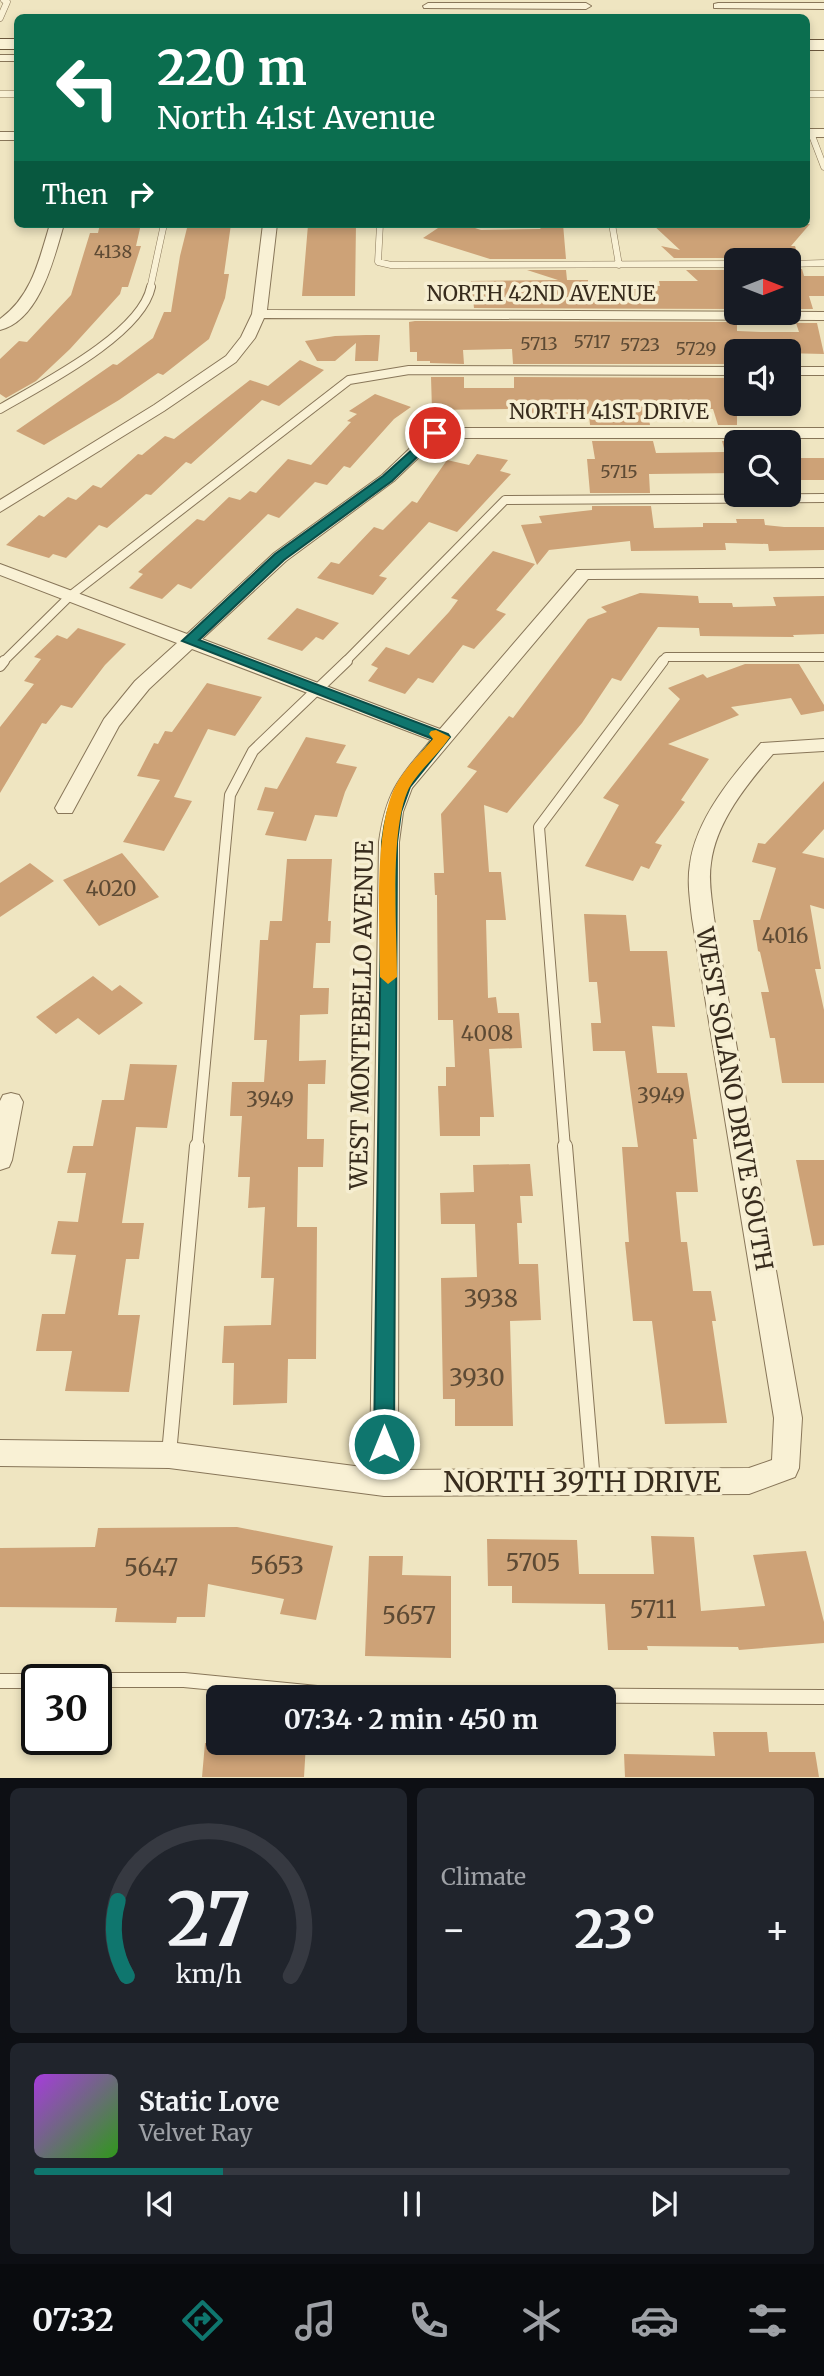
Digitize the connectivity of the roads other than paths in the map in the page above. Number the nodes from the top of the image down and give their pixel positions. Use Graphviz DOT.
graph roads {
  1 [pos="4,0"];
  2 [pos="824,6"];
  3 [pos="428,8"];
  4 [pos="586,8"];
  5 [pos="718,8"];
  6 [pos="0,18"];
  7 [pos="814,133"];
  8 [pos="824,167"];
  9 [pos="56,228"];
  10 [pos="163,228"];
  11 [pos="270,228"];
  12 [pos="380,228"];
  13 [pos="613,228"];
  14 [pos="824,263"];
  15 [pos="724,264"];
  16 [pos="802,264"];
  17 [pos="618,265"];
  18 [pos="259,314"];
  19 [pos="824,316"];
  20 [pos="0,326"];
  21 [pos="724,371"];
  22 [pos="801,371"];
  23 [pos="824,371"];
  24 [pos="0,409"];
  25 [pos="824,433"];
  26 [pos="824,498"];
  27 [pos="0,507"];
  28 [pos="0,569"];
  29 [pos="824,573"];
  30 [pos="70,596"];
  31 [pos="189,641"];
  32 [pos="824,657"];
  33 [pos="0,666"];
  34 [pos="318,689"];
  35 [pos="442,737"];
  36 [pos="824,745"];
  37 [pos="65,808"];
  38 [pos="11,1102"];
  39 [pos="0,1160"];
  40 [pos="0,1453"];
  41 [pos="169,1455"];
  42 [pos="785,1468"];
  43 [pos="593,1482"];
  44 [pos="384,1483"];
  45 [pos="112,1680"];
  46 [pos="0,1681"];
  47 [pos="21,1681"];
  48 [pos="824,1697"];
  1 -- 6 [label="lane"];
  2 -- 5 [label="street"];
  3 -- 4 [label="street"];
  7 -- 8 [label="lane"];
  9 -- 20 [label="street"];
  10 -- 24 [label="lane"];
  11 -- 18 [label="street"];
  12 -- 17 [label="lane"];
  13 -- 17 [label="lane"];
  14 -- 16 [label="lane"];
  15 -- 17 [label="lane"];
  18 -- 19 [label="street, NORTH 42ND AVENUE"];
  18 -- 27 [label="street"];
  21 -- 30 [label="lane"];
  22 -- 23 [label="lane"];
  25 -- 31 [label="street, NORTH 41ST DRIVE"];
  26 -- 34 [label="lane"];
  28 -- 30 [label="street"];
  29 -- 35 [label="street, WEST MONTEBELLO AVENUE"];
  30 -- 31 [label="street"];
  30 -- 33 [label="lane"];
  31 -- 34 [label="street"];
  31 -- 37 [label="street"];
  32 -- 43 [label="lane"];
  34 -- 35 [label="street"];
  34 -- 41 [label="lane"];
  35 -- 44 [label="street, WEST MONTEBELLO AVENUE"];
  36 -- 42 [label="street, WEST SOLANO DRIVE SOUTH"];
  38 -- 39 [label="street"];
  40 -- 41 [label="street, NORTH 39TH DRIVE"];
  41 -- 44 [label="street, NORTH 39TH DRIVE"];
  42 -- 43 [label="street, NORTH 39TH DRIVE"];
  43 -- 44 [label="street, NORTH 39TH DRIVE"];
  45 -- 48 [label="lane"];
  46 -- 47 [label="lane"];
}
